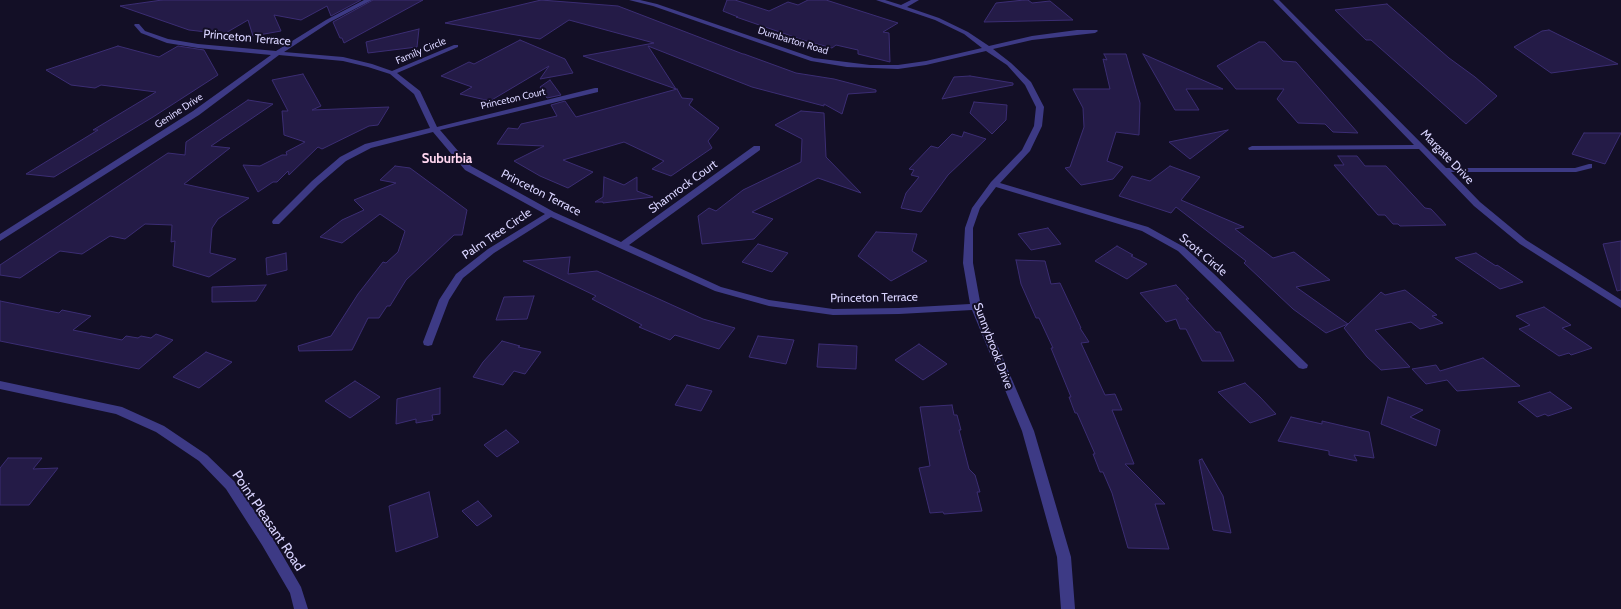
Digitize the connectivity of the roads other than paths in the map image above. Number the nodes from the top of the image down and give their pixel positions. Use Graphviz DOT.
graph roads {
  1 [pos="369,0"];
  2 [pos="632,0"];
  3 [pos="879,0"];
  4 [pos="916,0"];
  5 [pos="1276,0"];
  6 [pos="902,7"];
  7 [pos="137,24"];
  8 [pos="1095,31"];
  9 [pos="456,46"];
  10 [pos="987,48"];
  11 [pos="279,52"];
  12 [pos="392,73"];
  13 [pos="595,90"];
  14 [pos="434,128"];
  15 [pos="1421,147"];
  16 [pos="757,148"];
  17 [pos="1252,148"];
  18 [pos="1589,166"];
  19 [pos="1443,170"];
  20 [pos="994,184"];
  21 [pos="552,214"];
  22 [pos="276,222"];
  23 [pos="0,238"];
  24 [pos="623,245"];
  25 [pos="1621,305"];
  26 [pos="976,307"];
  27 [pos="428,342"];
  28 [pos="1303,365"];
  29 [pos="0,385"];
  30 [pos="301,609"];
  31 [pos="1068,609"];
  1 -- 11 [label="street, Genine Drive"];
  2 -- 10 [label="street, Dumbarton Road"];
  3 -- 6 [label="street, Sunnybrook Drive"];
  4 -- 6 [label="street"];
  5 -- 15 [label="street, Margate Drive"];
  6 -- 10 [label="street, Sunnybrook Drive"];
  7 -- 11 [label="street, Princeton Terrace"];
  8 -- 10 [label="street, Dumbarton Road"];
  9 -- 12 [label="street, Family Circle"];
  10 -- 20 [label="street, Sunnybrook Drive"];
  11 -- 12 [label="street, Princeton Terrace"];
  11 -- 23 [label="street, Genine Drive"];
  12 -- 14 [label="street, Princeton Terrace"];
  13 -- 14 [label="street, Princeton Court"];
  14 -- 21 [label="street, Princeton Terrace"];
  14 -- 22 [label="street, Princeton Court"];
  15 -- 17 [label="street"];
  15 -- 19 [label="street, Margate Drive"];
  16 -- 24 [label="street, Shamrock Court"];
  18 -- 19 [label="street"];
  19 -- 25 [label="street, Margate Drive"];
  20 -- 26 [label="street, Sunnybrook Drive"];
  20 -- 28 [label="street, Scott Circle"];
  21 -- 24 [label="street, Princeton Terrace"];
  21 -- 27 [label="street, Palm Tree Circle"];
  24 -- 26 [label="street, Princeton Terrace"];
  26 -- 31 [label="street, Sunnybrook Drive"];
  29 -- 30 [label="street, Point Pleasant Road"];
}
